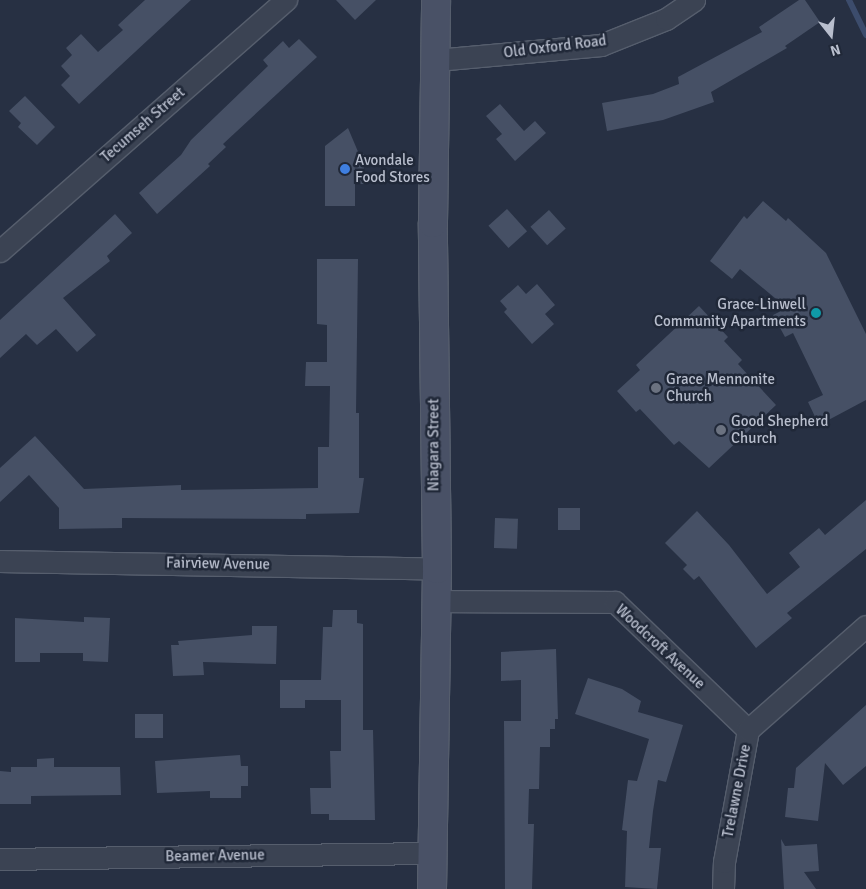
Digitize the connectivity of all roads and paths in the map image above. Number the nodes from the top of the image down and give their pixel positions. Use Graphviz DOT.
graph roads {
  1 [pos="286,0"];
  2 [pos="436,0"];
  3 [pos="694,0"];
  4 [pos="436,60"];
  5 [pos="0,250"];
  6 [pos="0,561"];
  7 [pos="437,569"];
  8 [pos="435,601"];
  9 [pos="866,626"];
  10 [pos="748,730"];
  11 [pos="431,854"];
  12 [pos="0,858"];
  13 [pos="432,889"];
  14 [pos="723,889"];
  1 -- 5 [label="street, Tecumseh Street"];
  2 -- 4 [label="main road, Niagara Street"];
  3 -- 4 [label="street, Old Oxford Road"];
  4 -- 7 [label="main road, Niagara Street"];
  6 -- 7 [label="street, Fairview Avenue"];
  7 -- 8 [label="main road, Niagara Street"];
  8 -- 10 [label="street, Woodcroft Avenue"];
  8 -- 11 [label="main road, Niagara Street"];
  9 -- 10 [label="street, Trelawne Drive"];
  10 -- 14 [label="street, Trelawne Drive"];
  11 -- 12 [label="street, Beamer Avenue"];
  11 -- 13 [label="main road, Niagara Street"];
}
